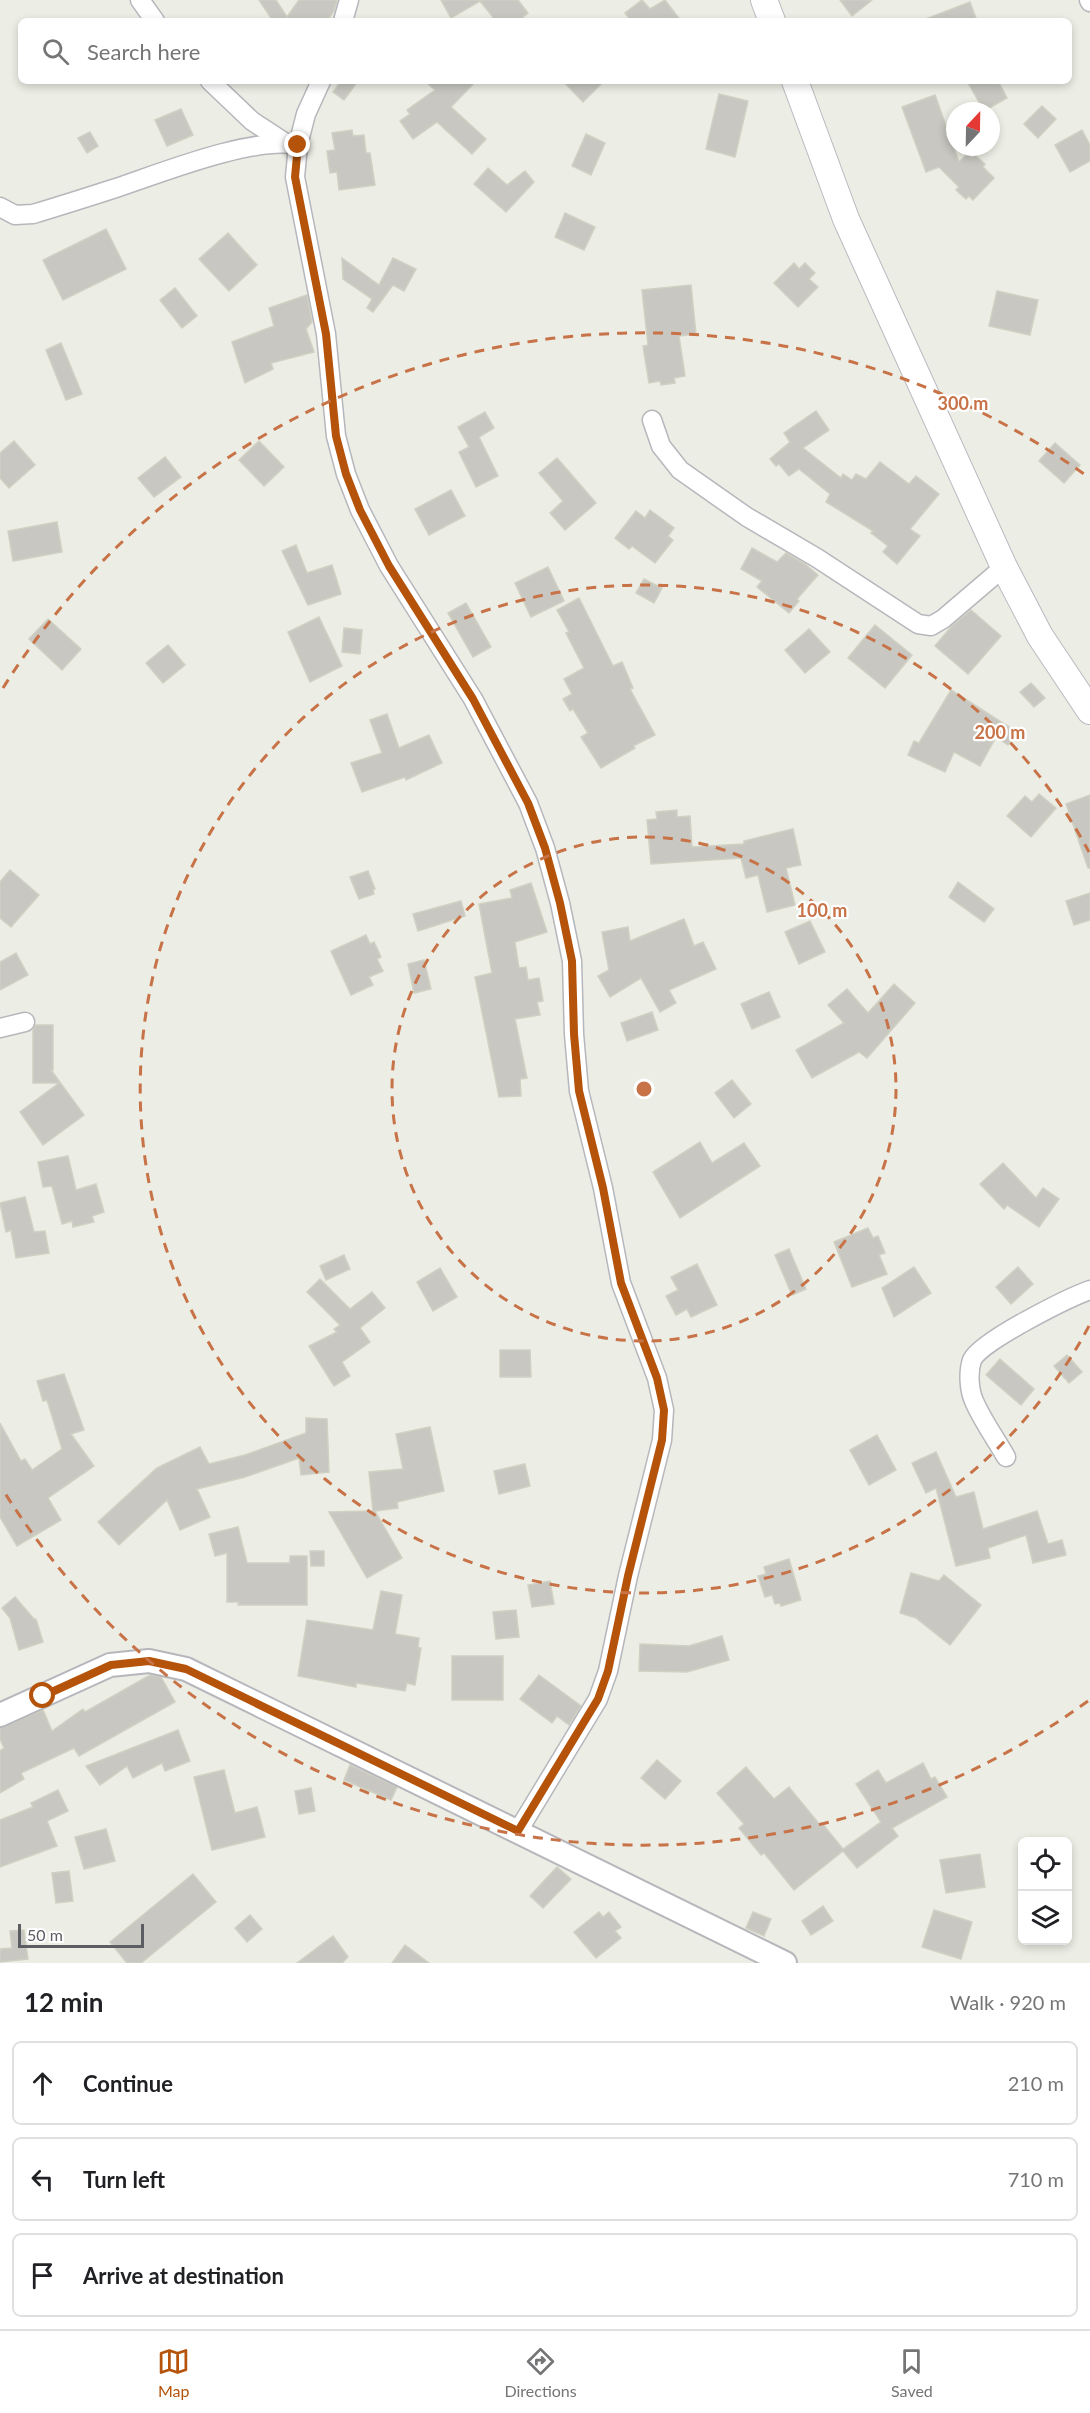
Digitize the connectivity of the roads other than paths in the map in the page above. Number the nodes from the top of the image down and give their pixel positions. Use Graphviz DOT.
graph roads {
  1 [pos="140,0"];
  2 [pos="349,0"];
  3 [pos="764,0"];
  4 [pos="153,18"];
  5 [pos="344,18"];
  6 [pos="771,18"];
  7 [pos="213,84"];
  8 [pos="320,84"];
  9 [pos="796,84"];
  10 [pos="291,143"];
  11 [pos="0,207"];
  12 [pos="652,420"];
  13 [pos="1004,567"];
  14 [pos="1086,698"];
  15 [pos="25,1022"];
  16 [pos="0,1028"];
  17 [pos="1090,1290"];
  18 [pos="1006,1457"];
  19 [pos="0,1715"];
  20 [pos="518,1831"];
  21 [pos="776,1961"];
  1 -- 4 [label="street"];
  2 -- 5 [label="street"];
  3 -- 6 [label="main road"];
  7 -- 10 [label="street"];
  8 -- 10 [label="street"];
  9 -- 13 [label="main road"];
  10 -- 11 [label="street"];
  10 -- 20 [label="street"];
  12 -- 13 [label="street"];
  13 -- 14 [label="main road"];
  15 -- 16 [label="street"];
  17 -- 18 [label="street"];
  19 -- 20 [label="street"];
  20 -- 21 [label="street"];
}
